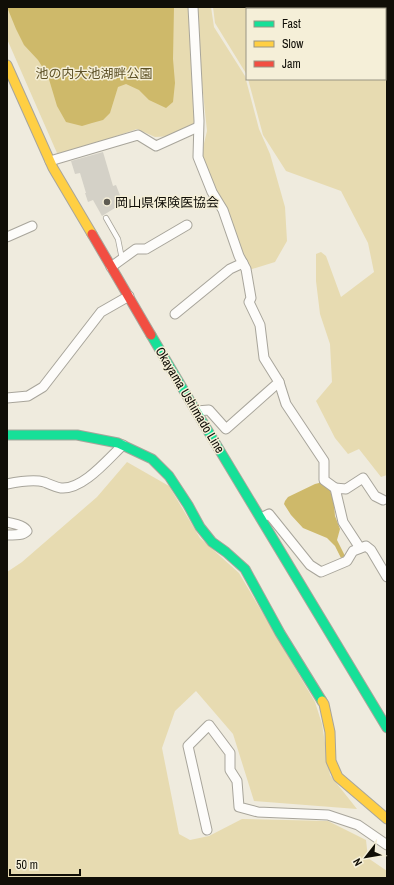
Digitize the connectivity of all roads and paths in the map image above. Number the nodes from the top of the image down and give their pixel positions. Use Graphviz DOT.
graph roads {
  1 [pos="193,7"];
  2 [pos="7,65"];
  3 [pos="198,127"];
  4 [pos="50,161"];
  5 [pos="106,218"];
  6 [pos="187,225"];
  7 [pos="32,226"];
  8 [pos="7,237"];
  9 [pos="122,259"];
  10 [pos="243,263"];
  11 [pos="111,267"];
  12 [pos="129,296"];
  13 [pos="175,314"];
  14 [pos="279,382"];
  15 [pos="7,398"];
  16 [pos="196,411"];
  17 [pos="7,435"];
  18 [pos="122,445"];
  19 [pos="7,484"];
  20 [pos="335,488"];
  21 [pos="383,500"];
  22 [pos="261,518"];
  23 [pos="7,522"];
  24 [pos="7,535"];
  25 [pos="360,548"];
  26 [pos="384,566"];
  27 [pos="387,577"];
  28 [pos="387,728"];
  29 [pos="387,819"];
  30 [pos="207,830"];
  31 [pos="387,845"];
  1 -- 3 [label="street"];
  2 -- 4 [label="main road, Okayama Ushimado Line"];
  3 -- 4 [label="street"];
  3 -- 10 [label="street"];
  4 -- 11 [label="main road, Okayama Ushimado Line"];
  5 -- 9 [label="lane"];
  6 -- 9 [label="street"];
  7 -- 8 [label="street"];
  9 -- 11 [label="street"];
  10 -- 13 [label="street"];
  10 -- 14 [label="street"];
  11 -- 12 [label="main road, Okayama Ushimado Line"];
  12 -- 15 [label="street"];
  12 -- 16 [label="main road, Okayama Ushimado Line"];
  14 -- 16 [label="street"];
  14 -- 20 [label="street"];
  16 -- 22 [label="main road, Okayama Ushimado Line"];
  17 -- 18 [label="main road"];
  18 -- 19 [label="street"];
  18 -- 29 [label="main road"];
  20 -- 21 [label="street"];
  20 -- 25 [label="street"];
  22 -- 25 [label="street"];
  22 -- 28 [label="main road, Okayama Ushimado Line"];
  23 -- 24 [label="street"];
  25 -- 26 [label="street"];
  26 -- 27 [label="street"];
  30 -- 31 [label="street"];
}
